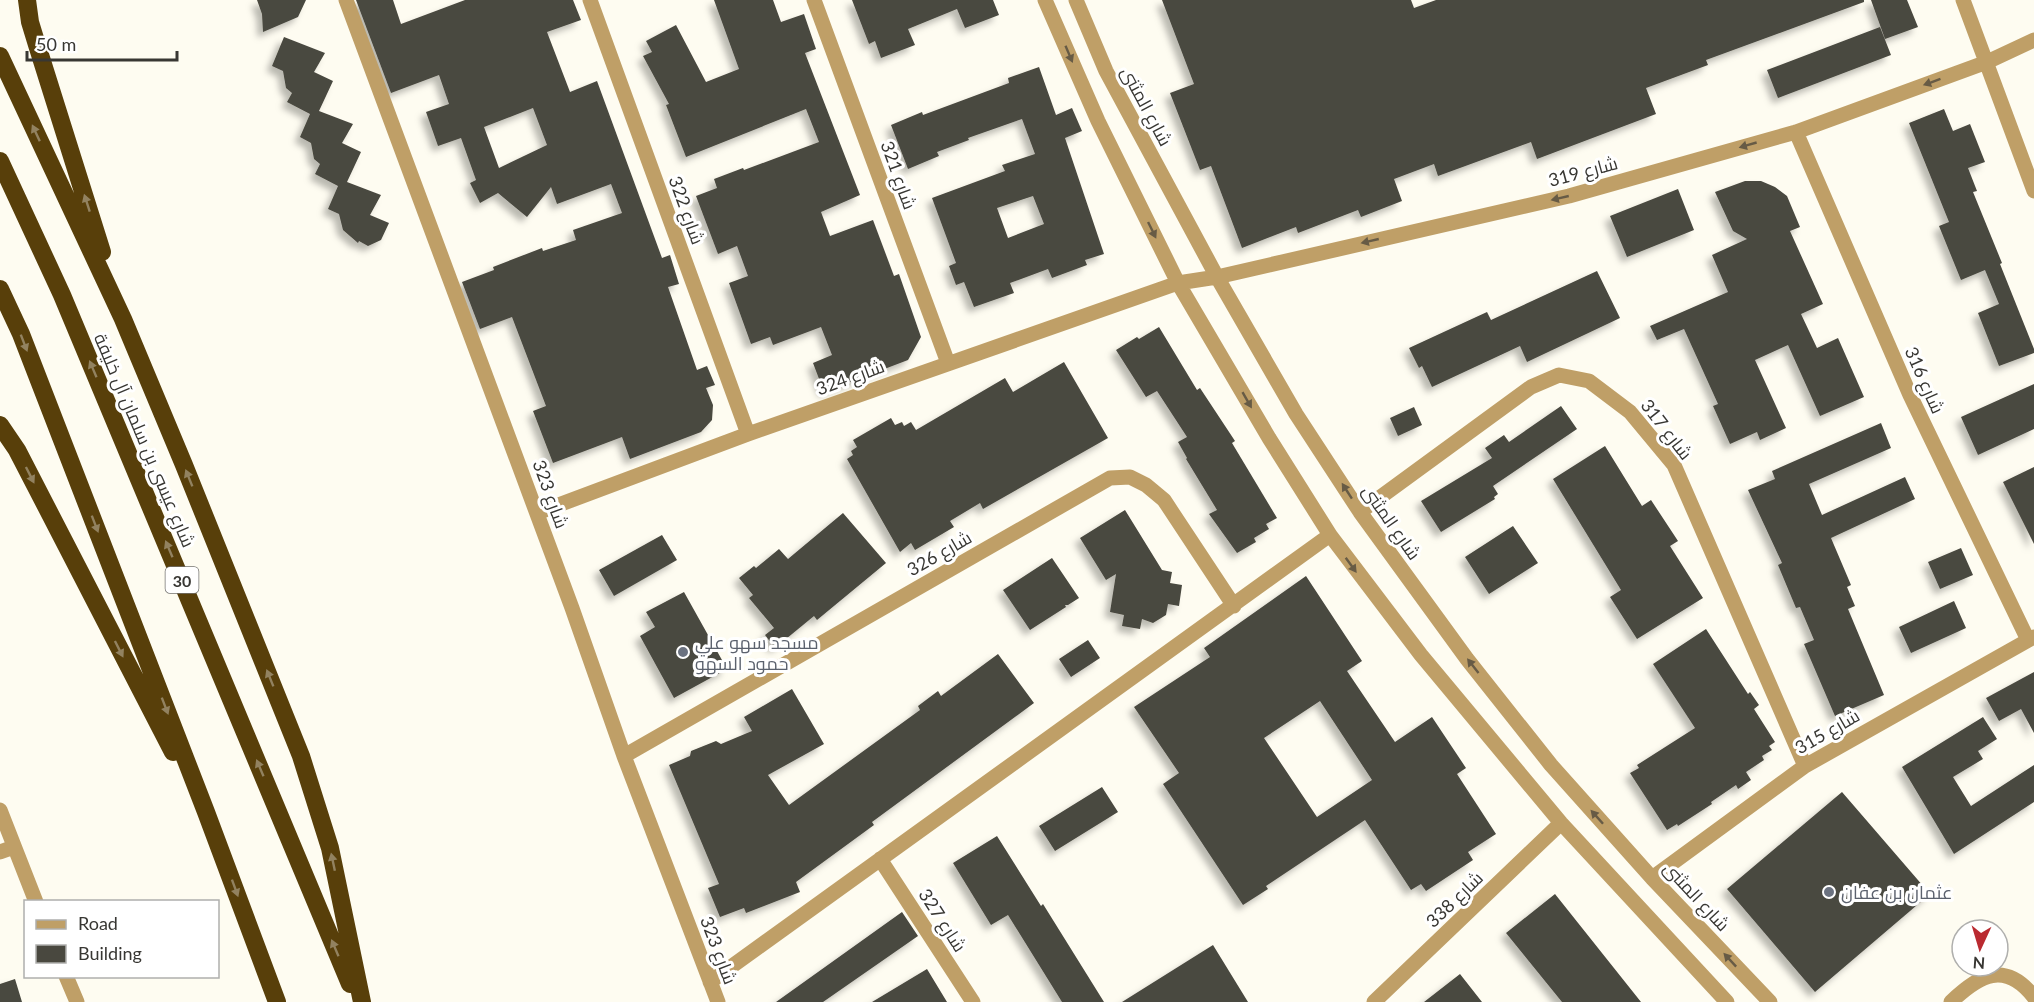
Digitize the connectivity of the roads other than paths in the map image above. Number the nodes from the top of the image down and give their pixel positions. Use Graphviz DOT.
graph roads {
  1 [pos="27,0"];
  2 [pos="346,0"];
  3 [pos="590,0"];
  4 [pos="814,0"];
  5 [pos="1045,0"];
  6 [pos="1076,0"];
  7 [pos="1964,0"];
  8 [pos="2034,40"];
  9 [pos="0,56"];
  10 [pos="1987,62"];
  11 [pos="1796,132"];
  12 [pos="0,161"];
  13 [pos="2034,191"];
  14 [pos="1217,276"];
  15 [pos="1178,283"];
  16 [pos="0,289"];
  17 [pos="123,319"];
  18 [pos="948,363"];
  19 [pos="0,425"];
  20 [pos="748,434"];
  21 [pos="1360,512"];
  22 [pos="537,513"];
  23 [pos="1330,536"];
  24 [pos="1234,606"];
  25 [pos="2031,639"];
  26 [pos="624,756"];
  27 [pos="1805,766"];
  28 [pos="0,810"];
  29 [pos="206,812"];
  30 [pos="1561,824"];
  31 [pos="7,850"];
  32 [pos="880,859"];
  33 [pos="1652,878"];
  34 [pos="35,900"];
  35 [pos="67,978"];
  36 [pos="710,982"];
  37 [pos="2034,997"];
  38 [pos="77,1002"];
  39 [pos="277,1002"];
  40 [pos="358,1002"];
  41 [pos="362,1002"];
  42 [pos="718,1002"];
  43 [pos="973,1002"];
  44 [pos="1374,1002"];
  45 [pos="1727,1002"];
  46 [pos="1770,1002"];
  47 [pos="1951,1002"];
  17 -- 1 [label="highway, one-way"];
  2 -- 22 [label="street, شارع 323"];
  3 -- 20 [label="street, شارع 322"];
  4 -- 18 [label="street, شارع 321"];
  5 -- 15 [label="street, one-way"];
  6 -- 14 [label="street, شارع المثنى"];
  7 -- 10 [label="street"];
  8 -- 10 [label="street, شارع 319"];
  17 -- 9 [label="highway, one-way"];
  10 -- 11 [label="street, شارع 319, one-way"];
  10 -- 13 [label="street"];
  11 -- 14 [label="street, شارع 319, one-way"];
  11 -- 25 [label="street, شارع 316"];
  40 -- 12 [label="highway, شارع عيسى بن سلمان آل خليفة / 30, one-way"];
  14 -- 15 [label="street, شارع 319"];
  21 -- 14 [label="street, شارع المثنى, one-way"];
  15 -- 18 [label="street, شارع 324"];
  15 -- 23 [label="street, one-way"];
  16 -- 29 [label="highway, one-way"];
  41 -- 17 [label="highway, one-way"];
  18 -- 20 [label="street, شارع 324"];
  19 -- 29 [label="highway, one-way"];
  20 -- 22 [label="street, شارع 324"];
  21 -- 27 [label="street, شارع 317"];
  33 -- 21 [label="street, شارع المثنى, one-way"];
  22 -- 26 [label="street, شارع 323"];
  23 -- 24 [label="street"];
  23 -- 30 [label="street, one-way"];
  24 -- 26 [label="street, شارع 326"];
  24 -- 32 [label="street"];
  25 -- 27 [label="street, شارع 315"];
  26 -- 36 [label="street, شارع 323"];
  27 -- 33 [label="street, شارع 315"];
  28 -- 31 [label="street"];
  29 -- 39 [label="highway, one-way"];
  30 -- 44 [label="street, شارع 338"];
  30 -- 45 [label="street"];
  31 -- 34 [label="street"];
  32 -- 36 [label="street"];
  32 -- 43 [label="street, شارع 327"];
  46 -- 33 [label="street, شارع المثنى, one-way"];
  35 -- 38 [label="street"];
  36 -- 42 [label="street, شارع 323"];
  37 -- 47 [label="street"];
}
